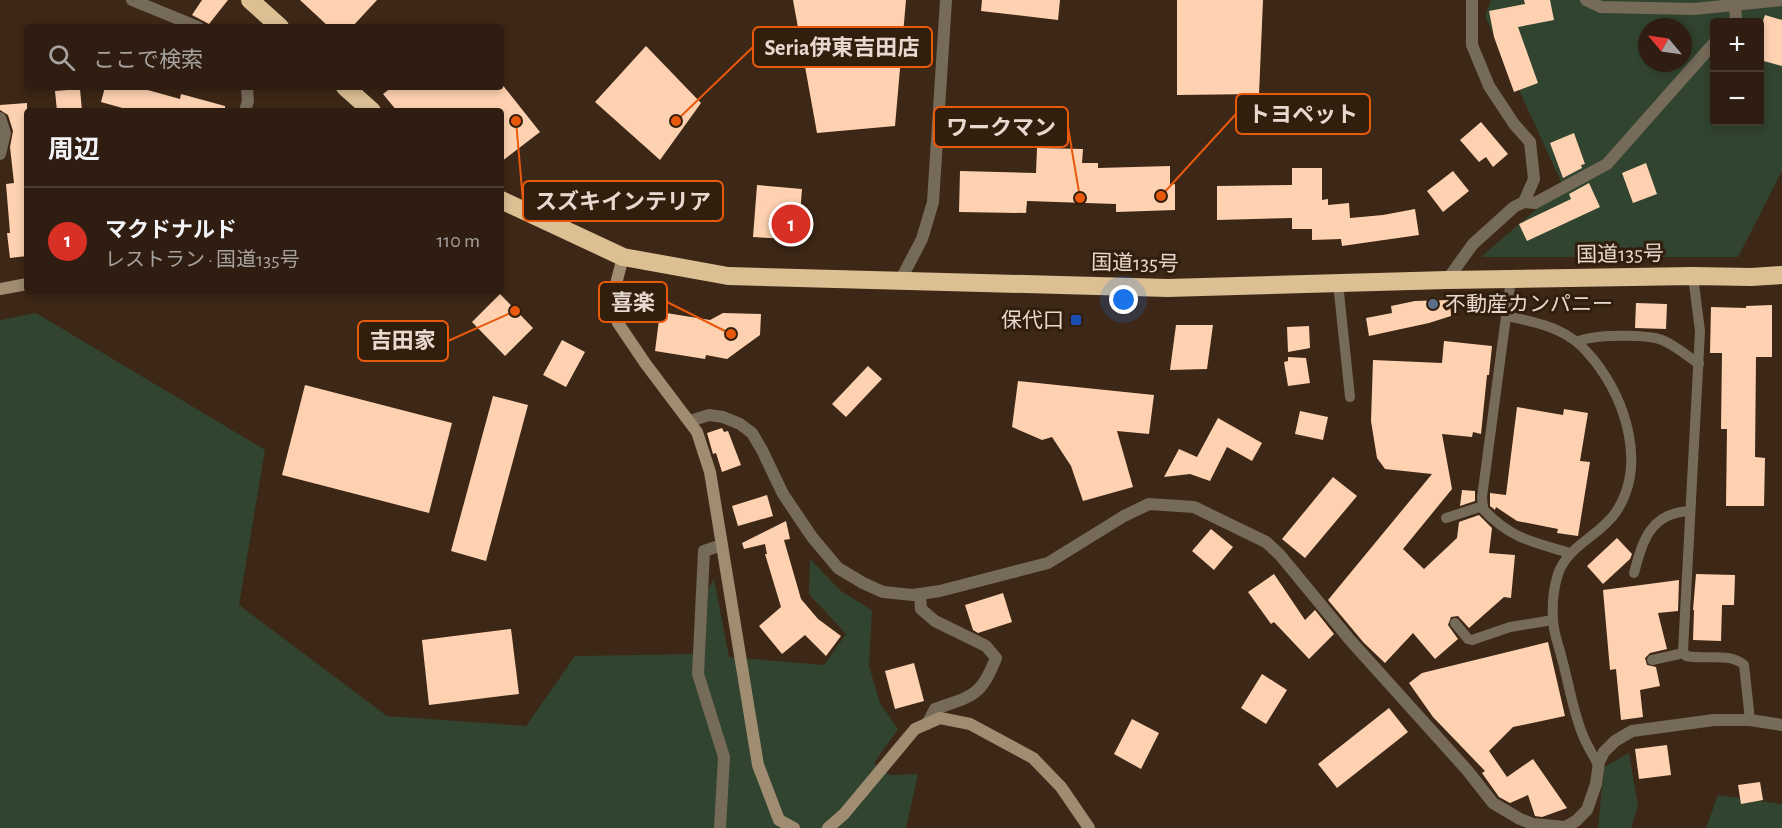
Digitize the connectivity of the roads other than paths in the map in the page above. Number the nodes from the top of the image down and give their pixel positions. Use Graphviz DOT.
graph roads {
  1 [pos="132,0"];
  2 [pos="250,0"];
  3 [pos="946,0"];
  4 [pos="1472,0"];
  5 [pos="1586,0"];
  6 [pos="1782,0"];
  7 [pos="1735,6"];
  8 [pos="1736,18"];
  9 [pos="191,24"];
  10 [pos="277,24"];
  11 [pos="1710,48"];
  12 [pos="247,90"];
  13 [pos="348,90"];
  14 [pos="245,108"];
  15 [pos="365,108"];
  16 [pos="0,118"];
  17 [pos="0,154"];
  18 [pos="504,201"];
  19 [pos="1524,202"];
  20 [pos="623,257"];
  21 [pos="1782,275"];
  22 [pos="1693,276"];
  23 [pos="901,279"];
  24 [pos="1511,279"];
  25 [pos="1447,280"];
  26 [pos="1338,283"];
  27 [pos="24,285"];
  28 [pos="0,289"];
  29 [pos="1507,316"];
  30 [pos="1577,342"];
  31 [pos="1698,364"];
  32 [pos="1350,397"];
  33 [pos="690,421"];
  34 [pos="1483,506"];
  35 [pos="1690,511"];
  36 [pos="1446,518"];
  37 [pos="722,545"];
  38 [pos="1570,553"];
  39 [pos="1634,573"];
  40 [pos="920,594"];
  41 [pos="1553,620"];
  42 [pos="1455,623"];
  43 [pos="1684,653"];
  44 [pos="1652,660"];
  45 [pos="1750,720"];
  46 [pos="927,724"];
  47 [pos="1782,724"];
  48 [pos="1599,766"];
  49 [pos="720,828"];
  50 [pos="794,828"];
  51 [pos="828,828"];
  52 [pos="1089,828"];
  1 -- 9 [label="street"];
  2 -- 10 [label="highway"];
  3 -- 23 [label="street"];
  4 -- 19 [label="street"];
  5 -- 7 [label="street"];
  6 -- 7 [label="street"];
  7 -- 8 [label="street"];
  11 -- 19 [label="street"];
  12 -- 14 [label="street"];
  13 -- 15 [label="highway"];
  16 -- 17 [label="street"];
  18 -- 20 [label="highway, 国道135号"];
  19 -- 25 [label="street"];
  20 -- 23 [label="highway, 国道135号"];
  20 -- 33 [label="street"];
  21 -- 22 [label="highway, 国道135号"];
  22 -- 24 [label="highway, 国道135号"];
  22 -- 31 [label="lane"];
  23 -- 26 [label="highway, 国道135号"];
  24 -- 25 [label="highway, 国道135号"];
  24 -- 29 [label="lane"];
  25 -- 26 [label="highway, 国道135号"];
  26 -- 32 [label="lane"];
  27 -- 28 [label="street"];
  29 -- 30 [label="lane"];
  29 -- 34 [label="lane"];
  30 -- 31 [label="lane"];
  30 -- 38 [label="lane"];
  31 -- 35 [label="lane"];
  33 -- 37 [label="street"];
  33 -- 40 [label="street"];
  34 -- 36 [label="lane"];
  34 -- 38 [label="lane"];
  35 -- 39 [label="lane"];
  35 -- 43 [label="lane"];
  37 -- 49 [label="street"];
  37 -- 50 [label="street"];
  38 -- 41 [label="lane"];
  40 -- 46 [label="street"];
  40 -- 48 [label="street"];
  41 -- 42 [label="lane"];
  41 -- 48 [label="lane"];
  43 -- 44 [label="lane"];
  43 -- 45 [label="lane"];
  45 -- 47 [label="street"];
  45 -- 48 [label="street"];
  46 -- 51 [label="street"];
  46 -- 52 [label="street"];
}
